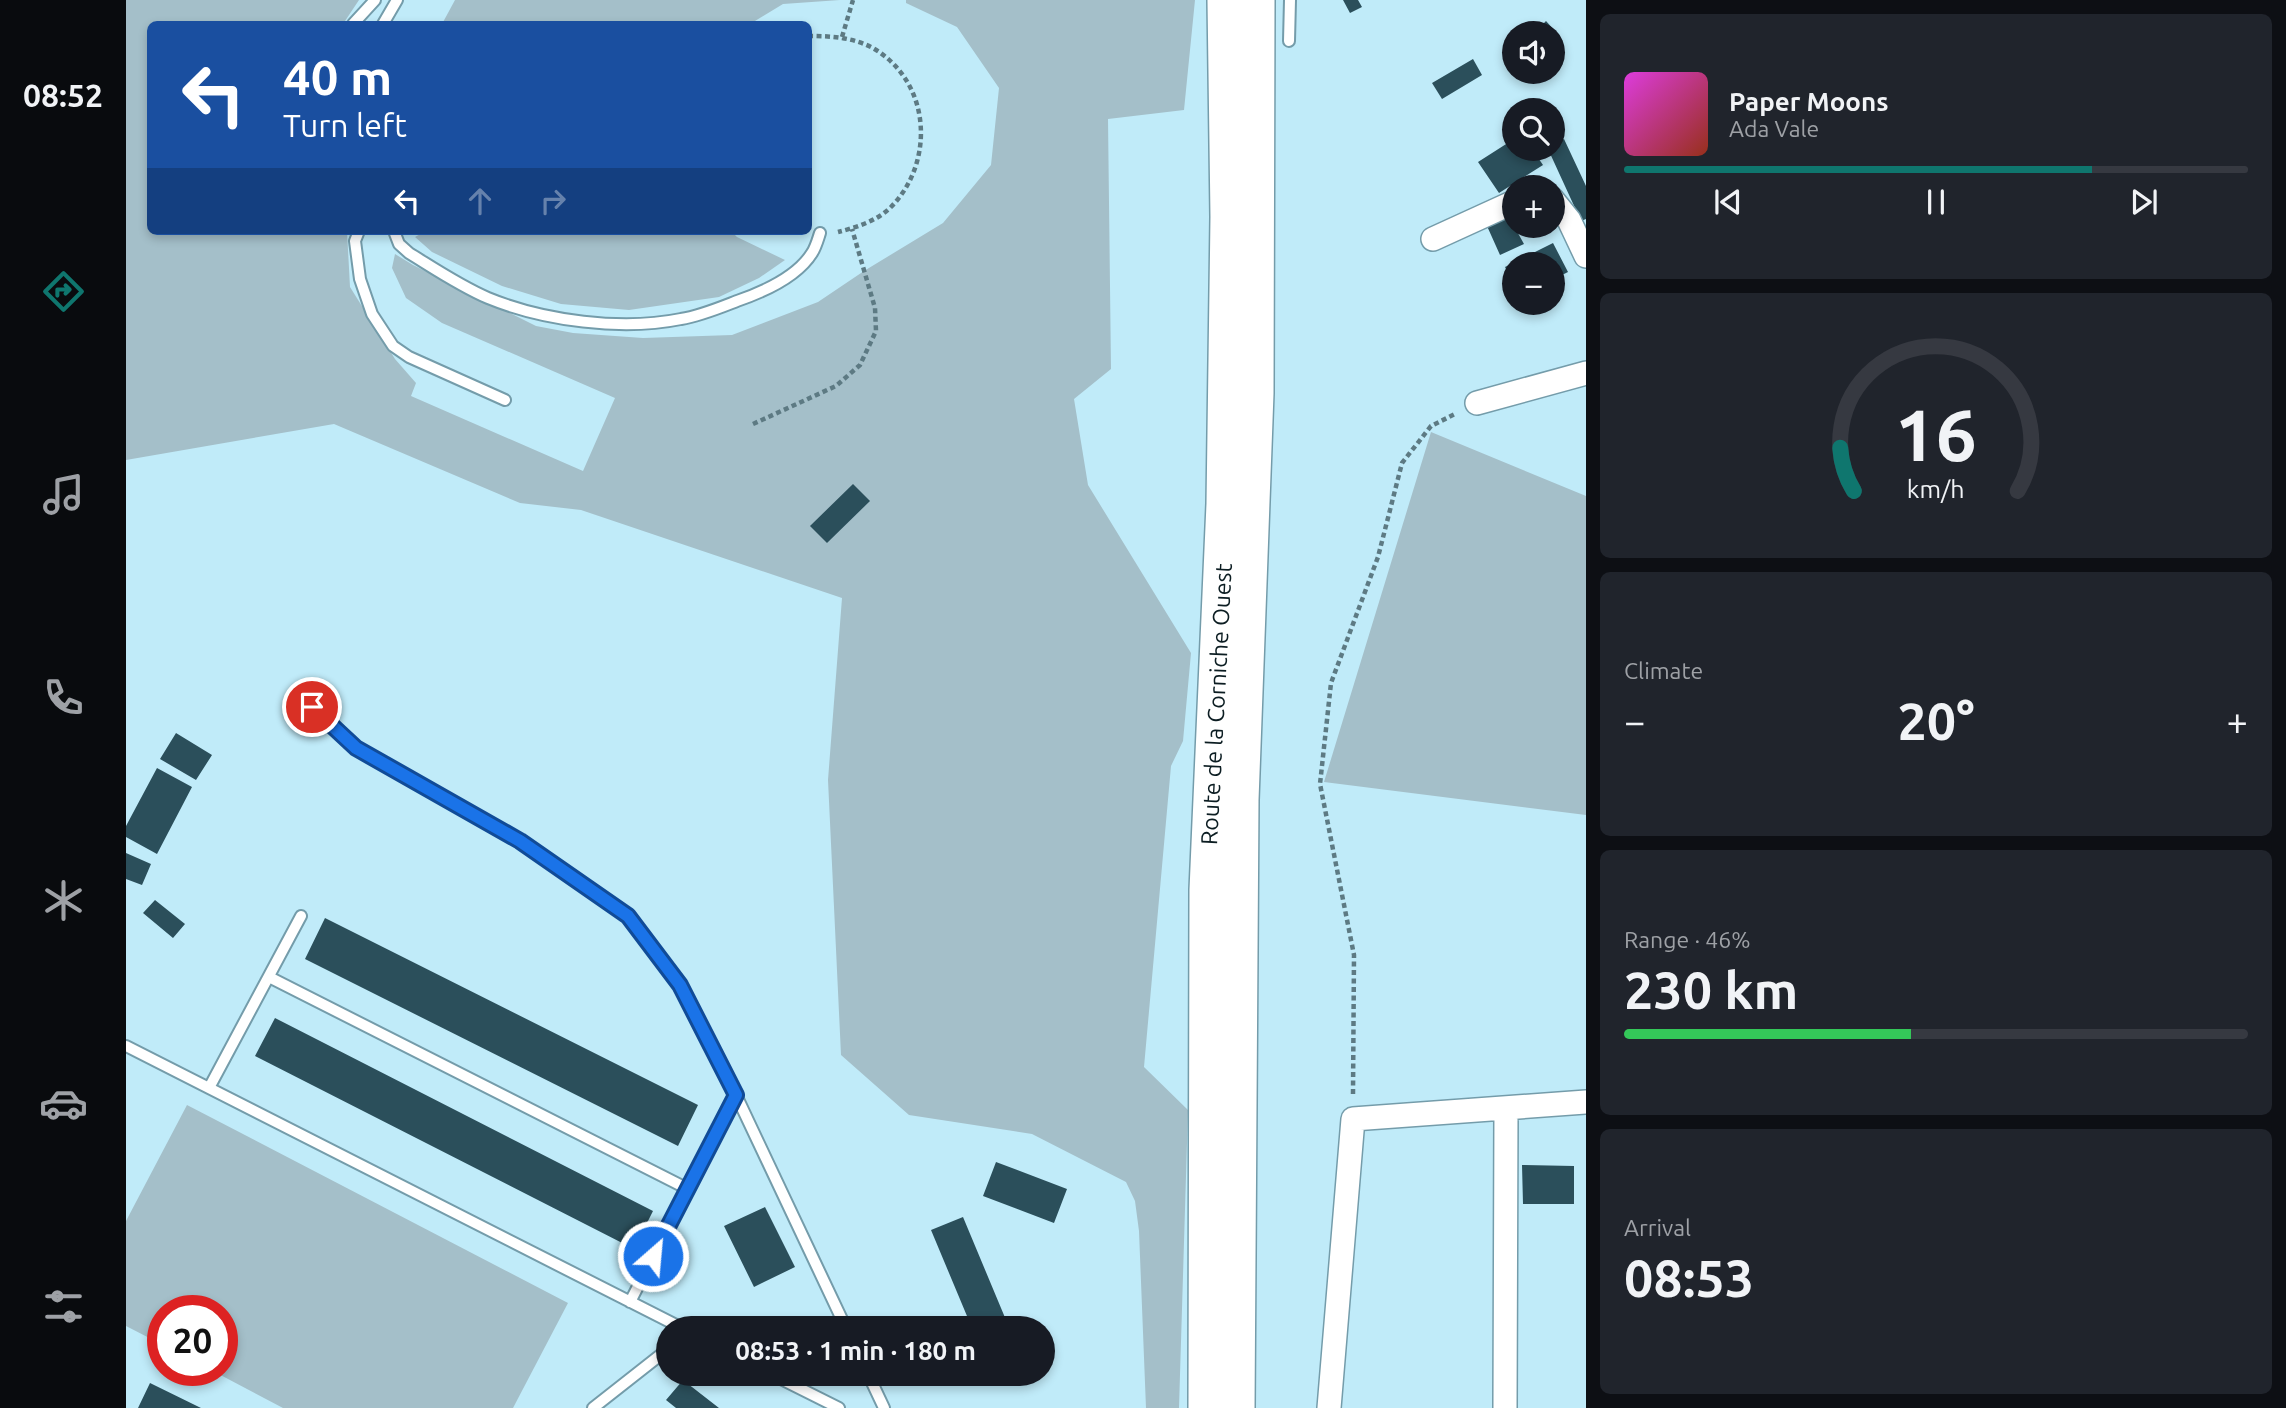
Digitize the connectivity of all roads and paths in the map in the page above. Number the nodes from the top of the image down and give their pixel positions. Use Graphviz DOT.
graph roads {
  1 [pos="374,0"];
  2 [pos="397,0"];
  3 [pos="853,0"];
  4 [pos="1226,0"];
  5 [pos="1255,0"];
  6 [pos="1290,0"];
  7 [pos="356,21"];
  8 [pos="385,21"];
  9 [pos="812,36"];
  10 [pos="842,37"];
  11 [pos="1289,41"];
  12 [pos="1502,207"];
  13 [pos="1565,215"];
  14 [pos="852,229"];
  15 [pos="820,233"];
  16 [pos="357,235"];
  17 [pos="396,235"];
  18 [pos="1433,239"];
  19 [pos="1586,256"];
  20 [pos="1586,373"];
  21 [pos="505,400"];
  22 [pos="1477,403"];
  23 [pos="753,424"];
  24 [pos="312,707"];
  25 [pos="301,916"];
  26 [pos="269,976"];
  27 [pos="126,1046"];
  28 [pos="209,1088"];
  29 [pos="736,1095"];
  30 [pos="1586,1102"];
  31 [pos="1506,1110"];
  32 [pos="1353,1119"];
  33 [pos="688,1189"];
  34 [pos="630,1302"];
  35 [pos="658,1316"];
  36 [pos="840,1316"];
  37 [pos="656,1358"];
  38 [pos="795,1386"];
  39 [pos="874,1386"];
  40 [pos="593,1408"];
  41 [pos="839,1408"];
  42 [pos="884,1408"];
  43 [pos="1206,1408"];
  44 [pos="1236,1408"];
  45 [pos="1329,1408"];
  46 [pos="1504,1408"];
  1 -- 7 [label="lane"];
  2 -- 8 [label="lane"];
  3 -- 10 [label="path"];
  4 -- 43 [label="highway, Route de la Corniche Ouest"];
  5 -- 44 [label="highway, Route de la Corniche Ouest"];
  6 -- 11 [label="lane"];
  9 -- 10 [label="path"];
  10 -- 14 [label="path"];
  12 -- 18 [label="street"];
  13 -- 19 [label="street"];
  14 -- 15 [label="path"];
  14 -- 23 [label="path"];
  15 -- 17 [label="lane"];
  16 -- 21 [label="lane"];
  20 -- 22 [label="street"];
  22 -- 32 [label="path"];
  24 -- 29 [label="lane"];
  25 -- 26 [label="lane"];
  26 -- 28 [label="lane"];
  26 -- 33 [label="lane"];
  27 -- 28 [label="lane"];
  28 -- 34 [label="lane"];
  29 -- 33 [label="lane"];
  29 -- 36 [label="lane"];
  30 -- 31 [label="street"];
  31 -- 32 [label="street"];
  31 -- 46 [label="street"];
  32 -- 45 [label="street"];
  33 -- 34 [label="lane"];
  34 -- 35 [label="lane"];
  37 -- 40 [label="lane"];
  38 -- 41 [label="lane"];
  39 -- 42 [label="lane"];
}
